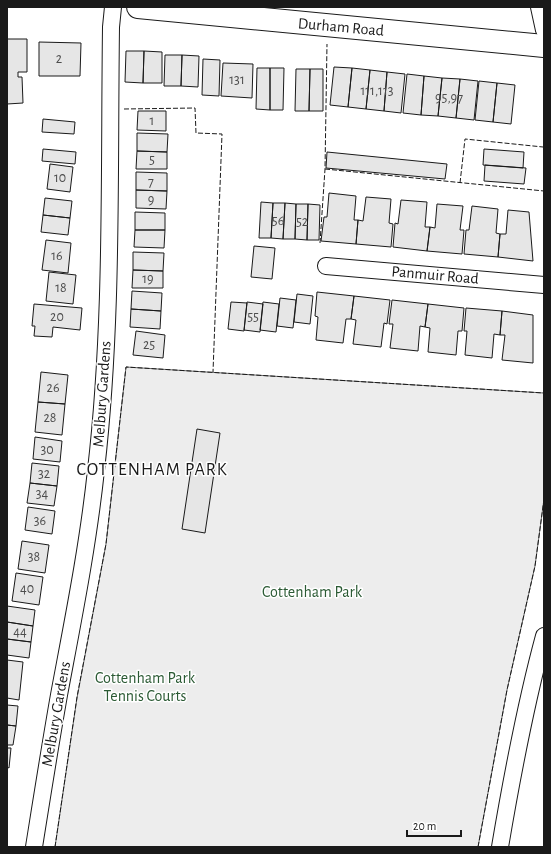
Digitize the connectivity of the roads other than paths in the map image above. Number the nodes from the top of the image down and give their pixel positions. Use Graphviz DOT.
graph roads {
  1 [pos="113,7"];
  2 [pos="138,7"];
  3 [pos="539,7"];
  4 [pos="544,30"];
  5 [pos="544,46"];
  6 [pos="326,266"];
  7 [pos="544,285"];
  8 [pos="544,636"];
  9 [pos="34,847"];
  10 [pos="500,847"];
  1 -- 9 [label="street, Melbury Gardens"];
  2 -- 5 [label="main road, Durham Road"];
  3 -- 4 [label="street"];
  6 -- 7 [label="street, Panmuir Road"];
  8 -- 10 [label="street"];
}
